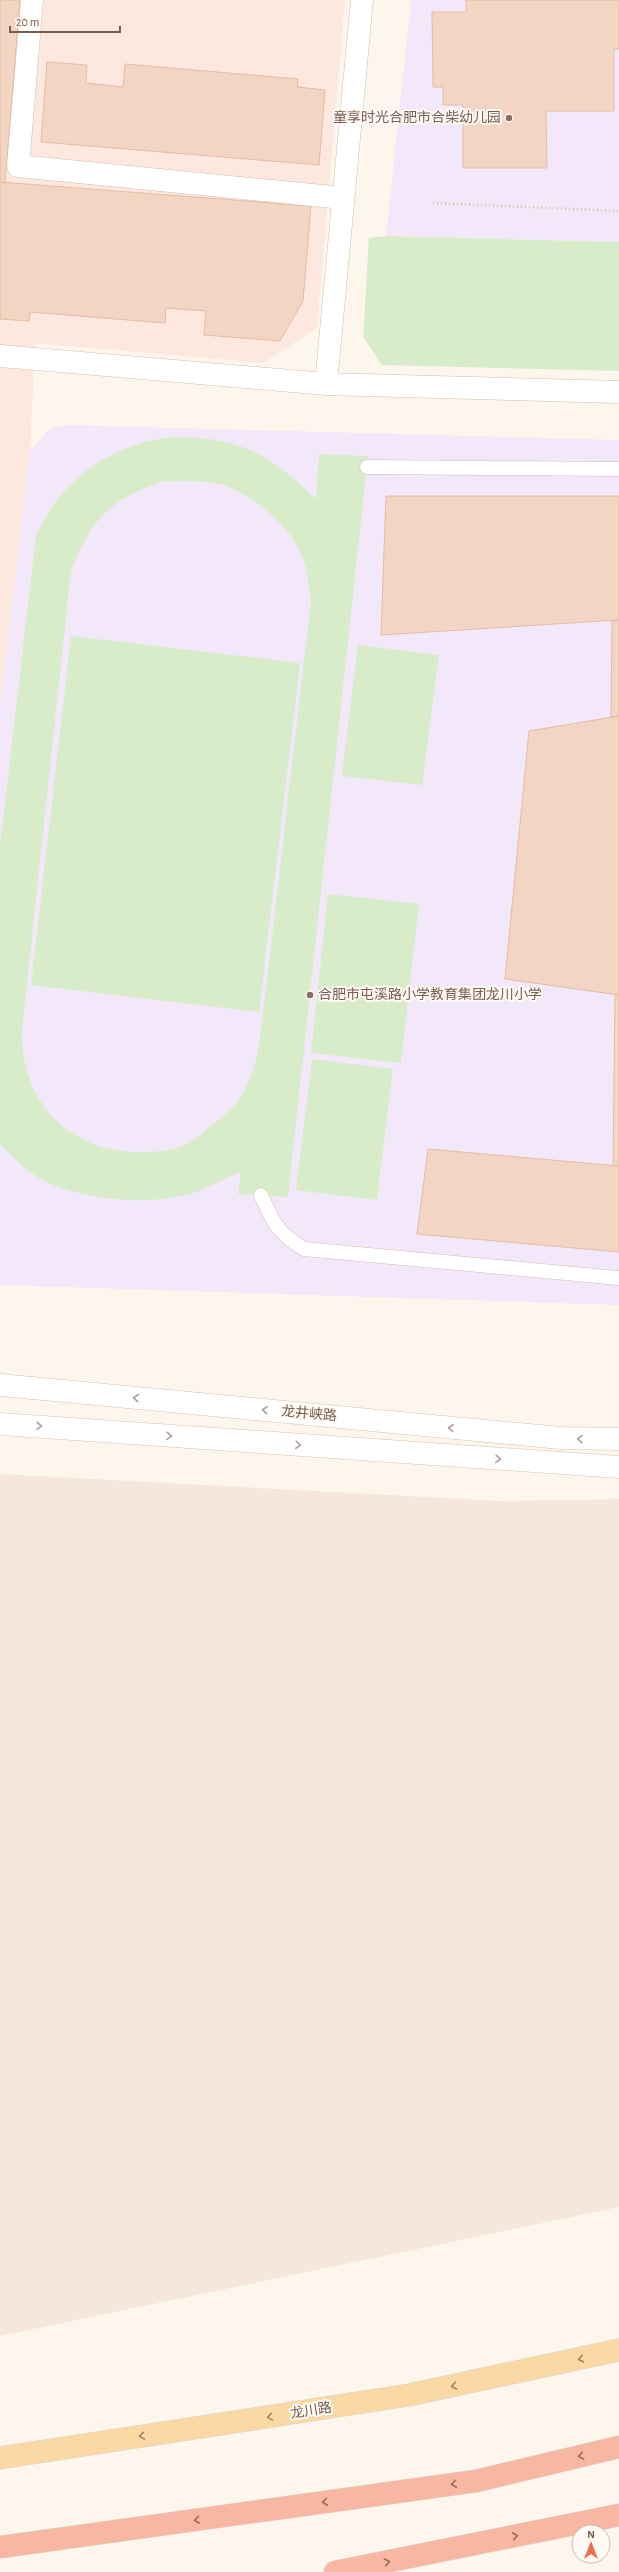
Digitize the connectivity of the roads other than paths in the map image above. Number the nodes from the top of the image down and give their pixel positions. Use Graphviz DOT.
graph roads {
  1 [pos="32,0"];
  2 [pos="362,0"];
  3 [pos="344,198"];
  4 [pos="0,356"];
  5 [pos="326,384"];
  6 [pos="619,392"];
  7 [pos="367,467"];
  8 [pos="619,469"];
  9 [pos="261,1195"];
  10 [pos="619,1278"];
  11 [pos="0,1385"];
  12 [pos="0,1424"];
  13 [pos="619,1440"];
  14 [pos="619,1467"];
  15 [pos="619,2350"];
  16 [pos="619,2447"];
  17 [pos="0,2458"];
  18 [pos="619,2515"];
  19 [pos="0,2547"];
  20 [pos="335,2572"];
  1 -- 3 [label="street"];
  2 -- 3 [label="street"];
  3 -- 5 [label="street"];
  4 -- 5 [label="street"];
  5 -- 6 [label="street"];
  7 -- 8 [label="lane"];
  9 -- 10 [label="lane"];
  13 -- 11 [label="street, 龙井峡路, one-way"];
  12 -- 14 [label="street, one-way"];
  15 -- 17 [label="main road, 龙川路, one-way"];
  16 -- 19 [label="highway, one-way"];
  20 -- 18 [label="highway, one-way"];
}
